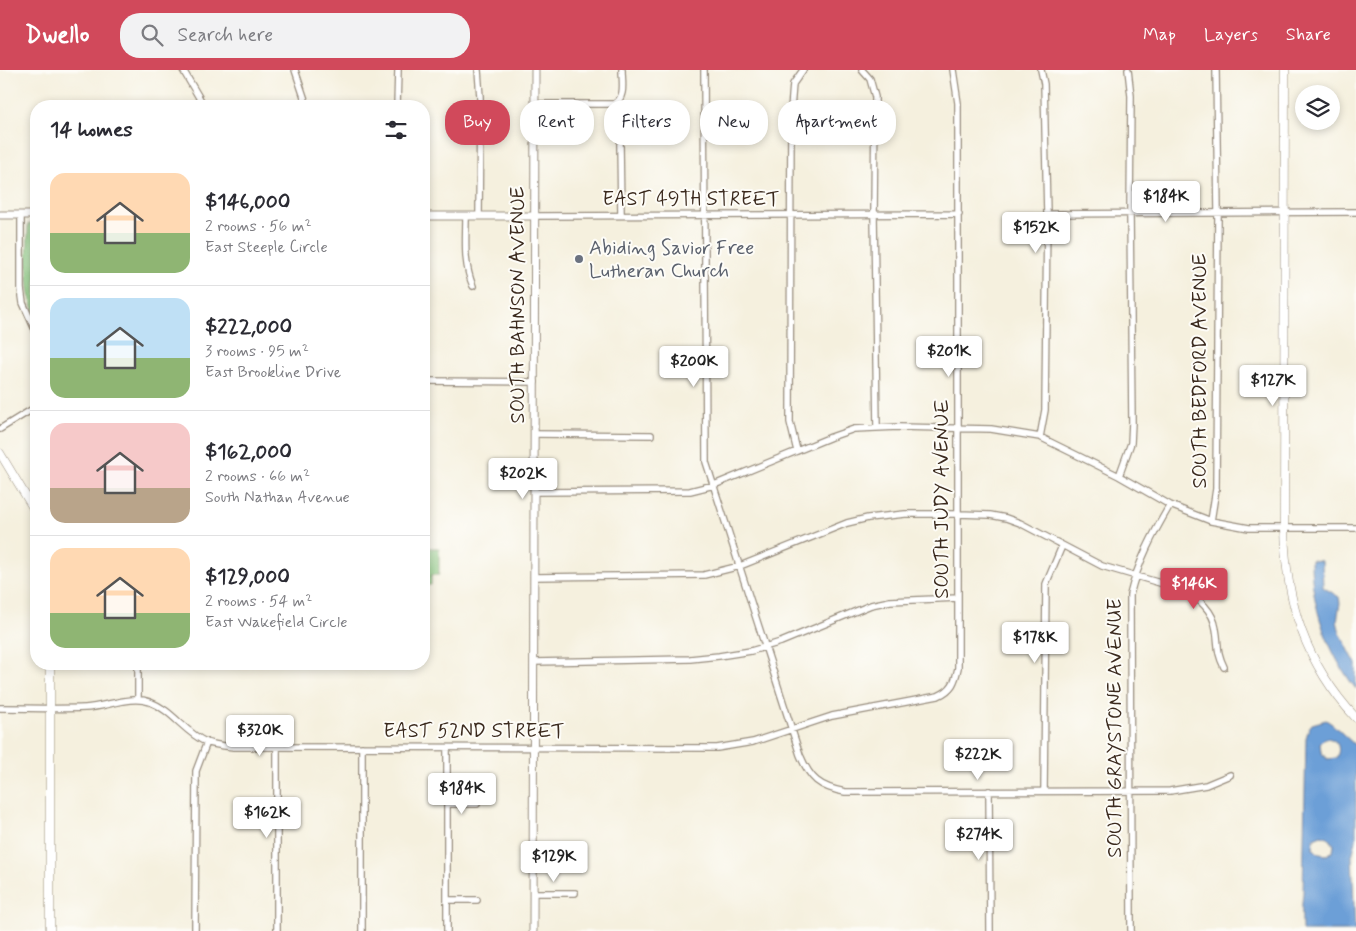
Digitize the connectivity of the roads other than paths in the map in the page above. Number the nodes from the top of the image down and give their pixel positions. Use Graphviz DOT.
graph roads {
  1 [pos="183,70"];
  2 [pos="295,70"];
  3 [pos="398,70"];
  4 [pos="478,70"];
  5 [pos="535,70"];
  6 [pos="622,70"];
  7 [pos="704,70"];
  8 [pos="802,70"];
  9 [pos="862,70"];
  10 [pos="953,70"];
  11 [pos="1041,70"];
  12 [pos="1128,70"];
  13 [pos="1216,70"];
  14 [pos="1285,70"];
  15 [pos="200,100"];
  16 [pos="305,100"];
  17 [pos="397,100"];
  18 [pos="535,100"];
  19 [pos="594,104"];
  20 [pos="535,145"];
  21 [pos="620,145"];
  22 [pos="1284,211"];
  23 [pos="1218,212"];
  24 [pos="1356,212"];
  25 [pos="1130,213"];
  26 [pos="959,214"];
  27 [pos="1047,214"];
  28 [pos="0,215"];
  29 [pos="21,215"];
  30 [pos="30,215"];
  31 [pos="621,215"];
  32 [pos="792,215"];
  33 [pos="874,215"];
  34 [pos="430,216"];
  35 [pos="466,216"];
  36 [pos="479,216"];
  37 [pos="534,216"];
  38 [pos="704,216"];
  39 [pos="473,286"];
  40 [pos="30,319"];
  41 [pos="430,381"];
  42 [pos="535,382"];
  43 [pos="30,411"];
  44 [pos="959,427"];
  45 [pos="877,428"];
  46 [pos="0,429"];
  47 [pos="534,434"];
  48 [pos="651,435"];
  49 [pos="1040,438"];
  50 [pos="797,451"];
  51 [pos="0,453"];
  52 [pos="1119,476"];
  53 [pos="714,485"];
  54 [pos="534,492"];
  55 [pos="30,503"];
  56 [pos="1170,505"];
  57 [pos="958,514"];
  58 [pos="1211,521"];
  59 [pos="1356,528"];
  60 [pos="1284,529"];
  61 [pos="1062,546"];
  62 [pos="740,566"];
  63 [pos="1134,576"];
  64 [pos="534,577"];
  65 [pos="958,598"];
  66 [pos="766,646"];
  67 [pos="534,662"];
  68 [pos="1224,667"];
  69 [pos="50,670"];
  70 [pos="138,670"];
  71 [pos="952,687"];
  72 [pos="138,700"];
  73 [pos="0,708"];
  74 [pos="50,708"];
  75 [pos="1356,718"];
  76 [pos="792,729"];
  77 [pos="207,742"];
  78 [pos="276,747"];
  79 [pos="362,747"];
  80 [pos="534,747"];
  81 [pos="447,748"];
  82 [pos="1230,775"];
  83 [pos="1130,790"];
  84 [pos="989,791"];
  85 [pos="1044,791"];
  86 [pos="447,804"];
  87 [pos="477,804"];
  88 [pos="533,893"];
  89 [pos="575,893"];
  90 [pos="447,900"];
  91 [pos="477,900"];
  92 [pos="50,931"];
  93 [pos="195,931"];
  94 [pos="277,931"];
  95 [pos="362,931"];
  96 [pos="447,931"];
  97 [pos="533,931"];
  98 [pos="990,931"];
  99 [pos="1131,931"];
  1 -- 15 [label="street"];
  2 -- 16 [label="street"];
  3 -- 17 [label="street"];
  4 -- 36 [label="street"];
  5 -- 18 [label="street, SOUTH BAHNSON AVENUE"];
  6 -- 19 [label="street"];
  7 -- 38 [label="street"];
  8 -- 32 [label="street"];
  9 -- 33 [label="street"];
  10 -- 26 [label="street, SOUTH JUDY AVENUE"];
  11 -- 27 [label="street"];
  12 -- 25 [label="street"];
  13 -- 23 [label="street, SOUTH BEDFORD AVENUE"];
  14 -- 22 [label="main road"];
  20 -- 37 [label="street, SOUTH BAHNSON AVENUE"];
  21 -- 31 [label="street"];
  22 -- 23 [label="street"];
  22 -- 24 [label="street"];
  22 -- 60 [label="main road"];
  23 -- 25 [label="street"];
  23 -- 58 [label="street, SOUTH BEDFORD AVENUE"];
  25 -- 27 [label="street"];
  25 -- 52 [label="street"];
  26 -- 33 [label="street, EAST 49TH STREET"];
  26 -- 44 [label="street, SOUTH JUDY AVENUE"];
  27 -- 49 [label="street"];
  28 -- 29 [label="street"];
  29 -- 30 [label="street"];
  29 -- 40 [label="street"];
  31 -- 37 [label="street, EAST 49TH STREET"];
  31 -- 38 [label="street, EAST 49TH STREET"];
  32 -- 33 [label="street, EAST 49TH STREET"];
  32 -- 38 [label="street, EAST 49TH STREET"];
  32 -- 50 [label="street"];
  33 -- 45 [label="street"];
  34 -- 35 [label="street, EAST 49TH STREET"];
  35 -- 36 [label="street, EAST 49TH STREET"];
  35 -- 39 [label="street"];
  36 -- 37 [label="street, EAST 49TH STREET"];
  37 -- 42 [label="street, SOUTH BAHNSON AVENUE"];
  38 -- 53 [label="street"];
  41 -- 42 [label="street"];
  42 -- 47 [label="street, SOUTH BAHNSON AVENUE"];
  43 -- 46 [label="street"];
  44 -- 45 [label="street"];
  44 -- 49 [label="street"];
  44 -- 57 [label="street, SOUTH JUDY AVENUE"];
  45 -- 50 [label="street"];
  47 -- 48 [label="street"];
  47 -- 54 [label="street, SOUTH BAHNSON AVENUE"];
  49 -- 52 [label="street"];
  50 -- 53 [label="street"];
  51 -- 55 [label="main road"];
  52 -- 56 [label="street"];
  53 -- 54 [label="street"];
  53 -- 62 [label="street"];
  54 -- 64 [label="street, SOUTH BAHNSON AVENUE"];
  56 -- 58 [label="street"];
  56 -- 63 [label="street, SOUTH GRAYSTONE AVENUE"];
  57 -- 61 [label="street"];
  57 -- 62 [label="street"];
  57 -- 65 [label="street, SOUTH JUDY AVENUE"];
  58 -- 60 [label="street"];
  59 -- 60 [label="street"];
  60 -- 75 [label="main road"];
  61 -- 63 [label="street"];
  61 -- 85 [label="street"];
  62 -- 64 [label="street"];
  62 -- 66 [label="street"];
  63 -- 68 [label="street"];
  63 -- 83 [label="street, SOUTH GRAYSTONE AVENUE"];
  64 -- 67 [label="street, SOUTH BAHNSON AVENUE"];
  65 -- 66 [label="street"];
  65 -- 71 [label="street, SOUTH JUDY AVENUE"];
  66 -- 67 [label="street"];
  66 -- 76 [label="street"];
  67 -- 80 [label="street, SOUTH BAHNSON AVENUE"];
  69 -- 74 [label="main road"];
  70 -- 72 [label="street"];
  71 -- 76 [label="street, EAST 52ND STREET"];
  72 -- 74 [label="street, EAST 52ND STREET"];
  72 -- 77 [label="street, EAST 52ND STREET"];
  73 -- 74 [label="street, EAST 52ND STREET"];
  74 -- 92 [label="main road"];
  76 -- 80 [label="street, EAST 52ND STREET"];
  76 -- 84 [label="street"];
  77 -- 78 [label="street, EAST 52ND STREET"];
  77 -- 93 [label="street"];
  78 -- 79 [label="street, EAST 52ND STREET"];
  78 -- 94 [label="street"];
  79 -- 81 [label="street, EAST 52ND STREET"];
  79 -- 95 [label="street"];
  80 -- 81 [label="street, EAST 52ND STREET"];
  80 -- 88 [label="street, SOUTH BAHNSON AVENUE"];
  81 -- 86 [label="street"];
  82 -- 83 [label="street"];
  83 -- 85 [label="street"];
  83 -- 99 [label="street, SOUTH GRAYSTONE AVENUE"];
  84 -- 85 [label="street"];
  84 -- 98 [label="street"];
  86 -- 87 [label="street"];
  86 -- 90 [label="street"];
  88 -- 89 [label="street"];
  88 -- 97 [label="street, SOUTH BAHNSON AVENUE"];
  90 -- 91 [label="street"];
  90 -- 96 [label="street"];
}
